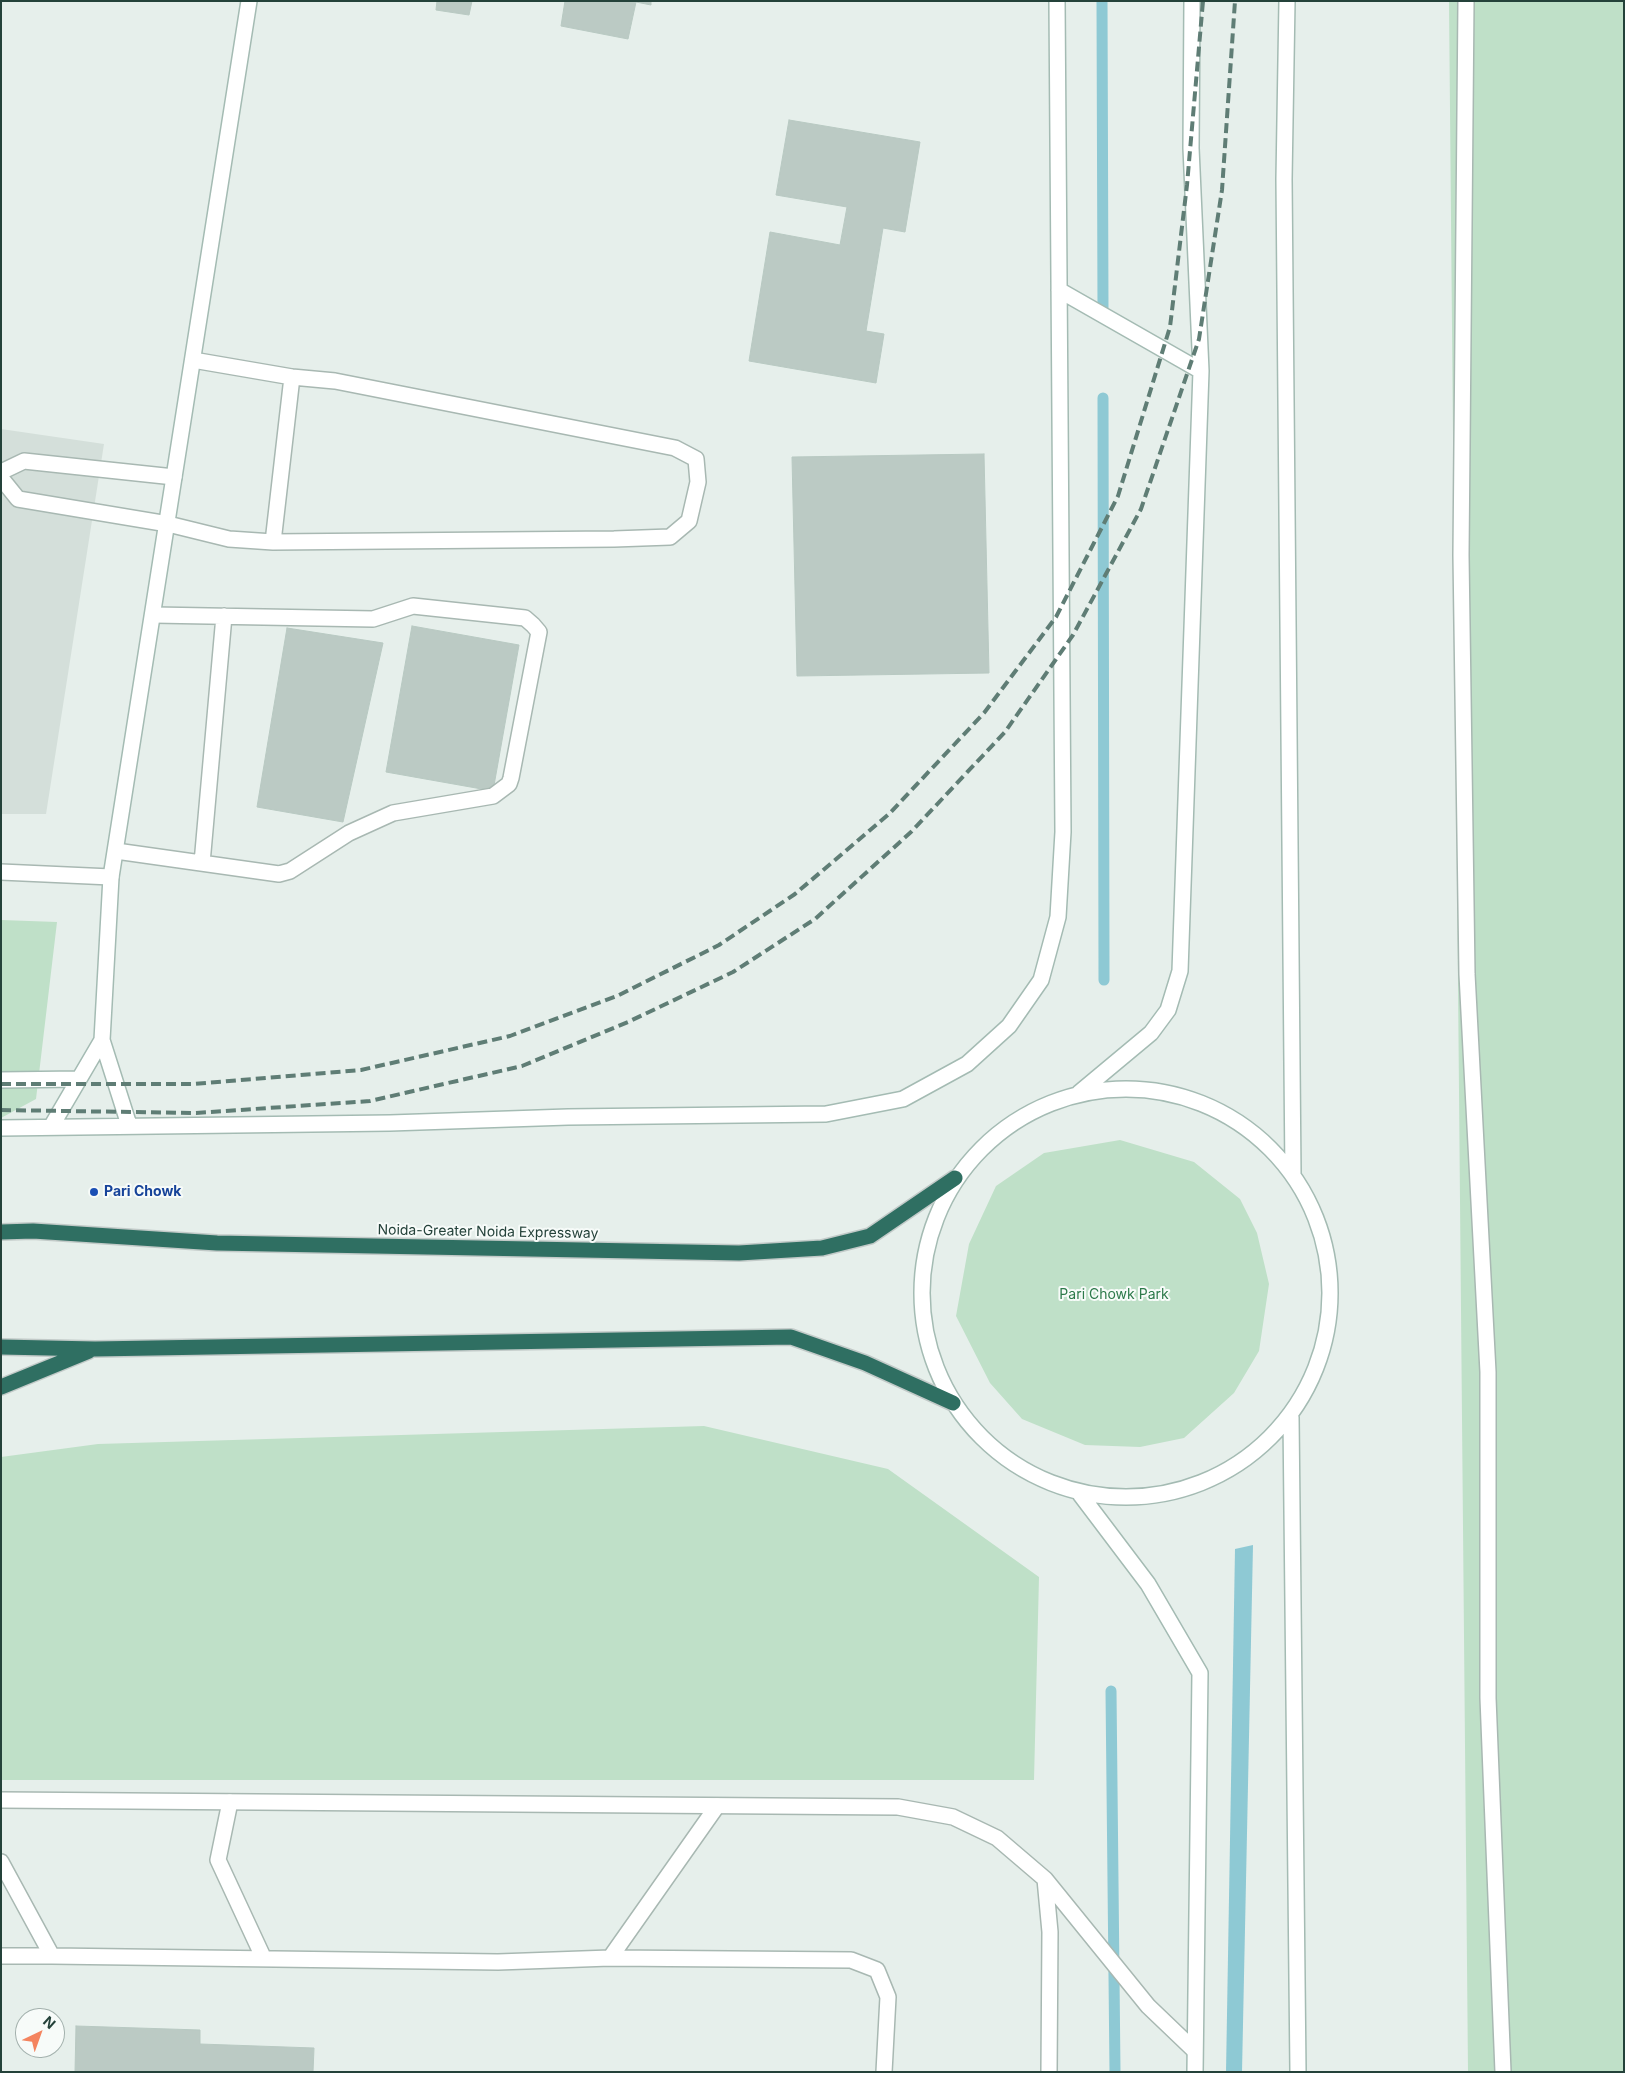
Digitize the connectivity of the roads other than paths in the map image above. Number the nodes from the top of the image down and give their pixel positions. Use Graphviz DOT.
graph roads {
  1 [pos="249,1"];
  2 [pos="1057,1"];
  3 [pos="1192,1"];
  4 [pos="1286,1"];
  5 [pos="1466,1"];
  6 [pos="1059,290"];
  7 [pos="193,360"];
  8 [pos="1201,371"];
  9 [pos="292,377"];
  10 [pos="1,472"];
  11 [pos="174,477"];
  12 [pos="1,478"];
  13 [pos="168,524"];
  14 [pos="273,542"];
  15 [pos="154,615"];
  16 [pos="224,616"];
  17 [pos="116,851"];
  18 [pos="202,864"];
  19 [pos="1,872"];
  20 [pos="111,877"];
  21 [pos="102,1040"];
  22 [pos="79,1079"];
  23 [pos="1,1080"];
  24 [pos="1080,1093"];
  25 [pos="129,1125"];
  26 [pos="51,1127"];
  27 [pos="1,1128"];
  28 [pos="1293,1174"];
  29 [pos="955,1178"];
  30 [pos="1,1232"];
  31 [pos="1,1347"];
  32 [pos="95,1349"];
  33 [pos="1,1387"];
  34 [pos="952,1403"];
  35 [pos="1291,1417"];
  36 [pos="1080,1494"];
  37 [pos="1,1800"];
  38 [pos="230,1802"];
  39 [pos="717,1806"];
  40 [pos="1,1862"];
  41 [pos="1045,1879"];
  42 [pos="1,1956"];
  43 [pos="52,1956"];
  44 [pos="610,1958"];
  45 [pos="264,1959"];
  46 [pos="1194,2050"];
  47 [pos="884,2072"];
  48 [pos="1050,2072"];
  49 [pos="1195,2072"];
  50 [pos="1298,2072"];
  51 [pos="1503,2072"];
  1 -- 7 [label="street"];
  2 -- 6 [label="street"];
  3 -- 8 [label="street"];
  4 -- 28 [label="street"];
  5 -- 51 [label="street"];
  6 -- 8 [label="street"];
  6 -- 25 [label="street"];
  7 -- 9 [label="street"];
  7 -- 11 [label="street"];
  8 -- 24 [label="street"];
  9 -- 14 [label="street"];
  9 -- 14 [label="street"];
  10 -- 11 [label="street"];
  11 -- 13 [label="street"];
  12 -- 13 [label="street"];
  13 -- 14 [label="street"];
  13 -- 15 [label="street"];
  15 -- 16 [label="street"];
  15 -- 17 [label="street"];
  16 -- 18 [label="street"];
  16 -- 18 [label="street"];
  17 -- 18 [label="street"];
  17 -- 20 [label="street"];
  19 -- 20 [label="street"];
  20 -- 21 [label="street"];
  21 -- 22 [label="street"];
  21 -- 25 [label="street"];
  22 -- 23 [label="street"];
  22 -- 26 [label="street"];
  24 -- 28 [label="street"];
  24 -- 29 [label="street"];
  25 -- 26 [label="street"];
  26 -- 27 [label="street"];
  28 -- 35 [label="street"];
  29 -- 30 [label="highway, Noida-Greater Noida Expressway"];
  29 -- 34 [label="street"];
  31 -- 32 [label="highway"];
  32 -- 33 [label="highway"];
  32 -- 34 [label="highway"];
  34 -- 36 [label="street"];
  35 -- 36 [label="street"];
  35 -- 50 [label="street"];
  36 -- 46 [label="street"];
  37 -- 38 [label="street"];
  38 -- 39 [label="street"];
  38 -- 45 [label="street"];
  39 -- 41 [label="street"];
  39 -- 44 [label="street"];
  40 -- 43 [label="street"];
  41 -- 46 [label="street"];
  41 -- 48 [label="street"];
  42 -- 43 [label="street"];
  43 -- 45 [label="street"];
  44 -- 45 [label="street"];
  44 -- 47 [label="street"];
  46 -- 49 [label="street"];
}
